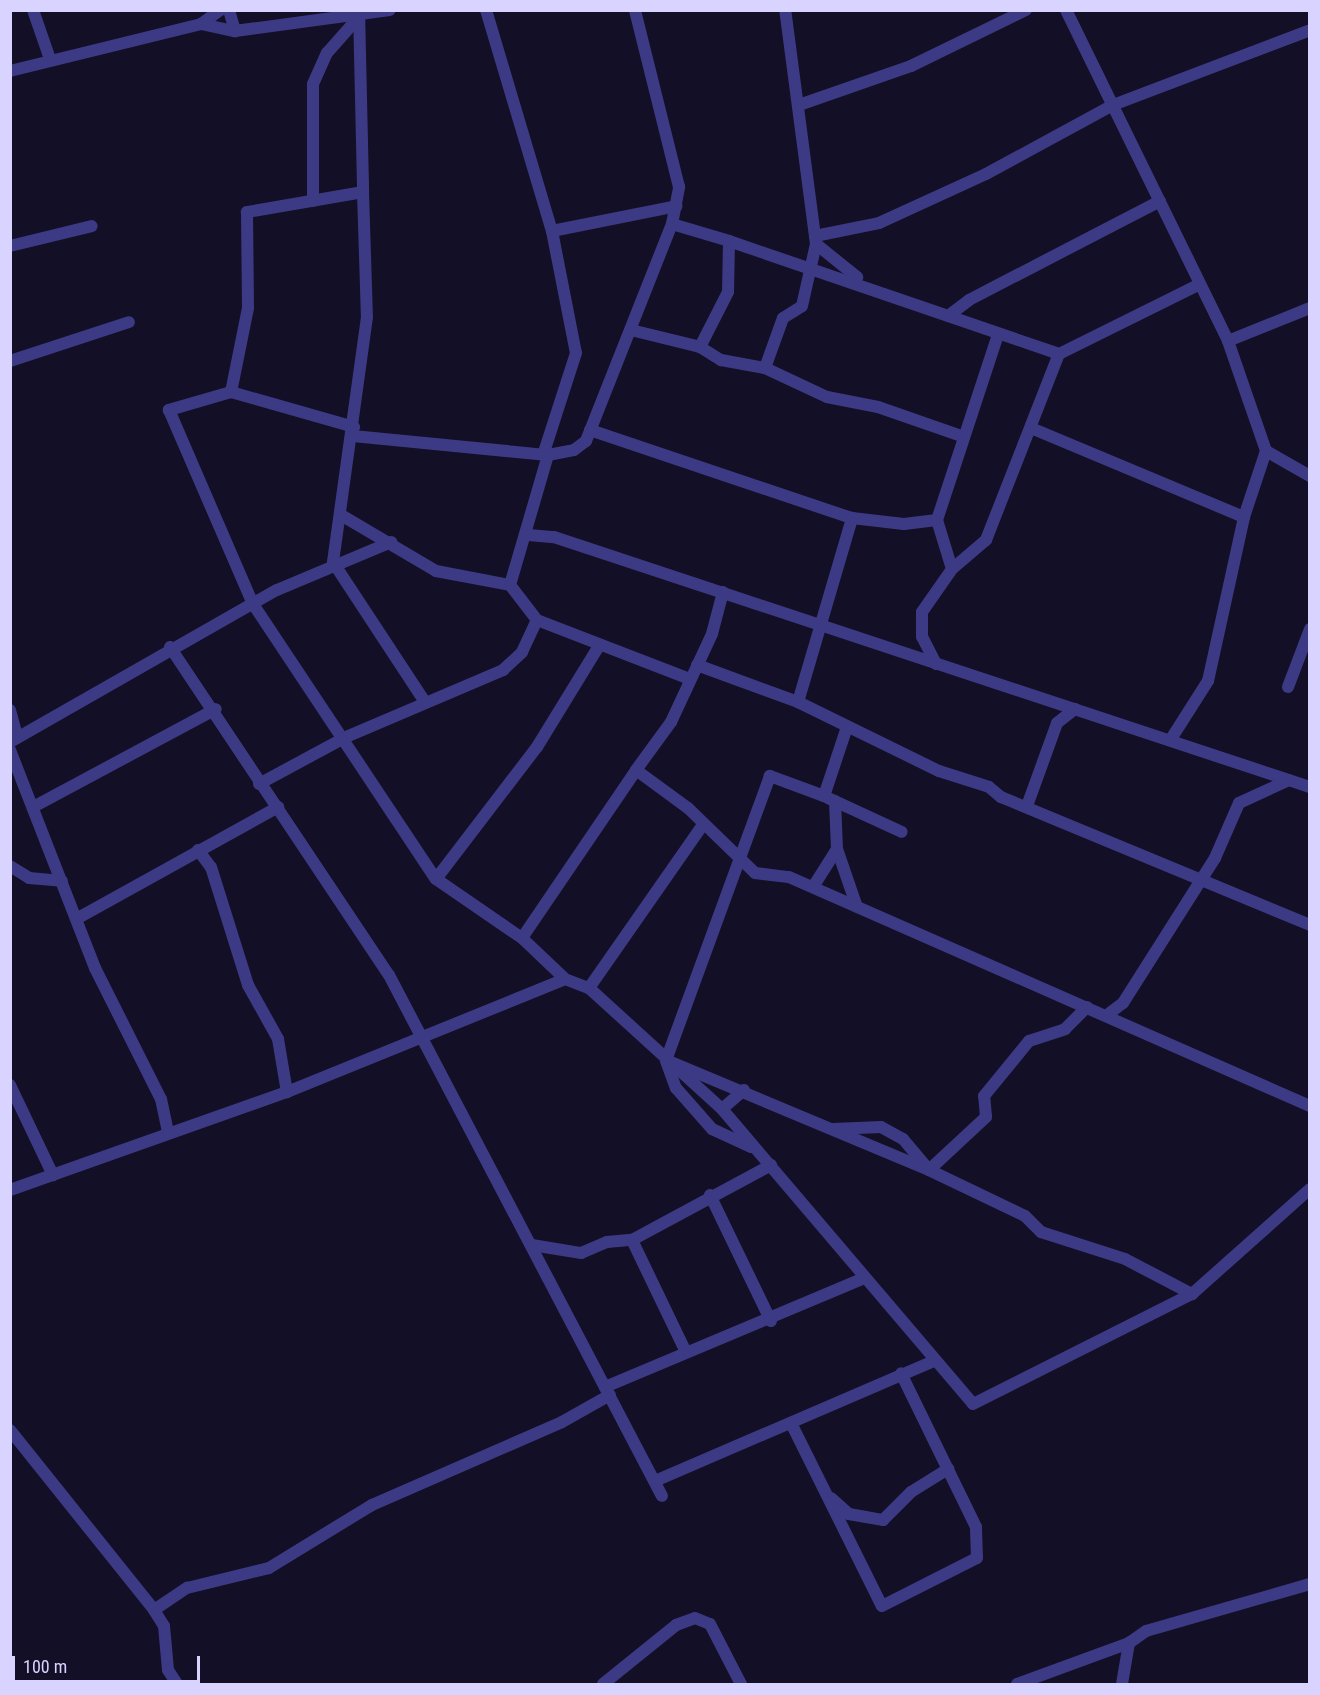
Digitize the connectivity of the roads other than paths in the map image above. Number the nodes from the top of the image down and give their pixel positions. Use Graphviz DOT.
graph roads {
  1 [pos="33,10"];
  2 [pos="220,10"];
  3 [pos="229,10"];
  4 [pos="390,10"];
  5 [pos="486,10"];
  6 [pos="634,10"];
  7 [pos="785,10"];
  8 [pos="1026,10"];
  9 [pos="1066,10"];
  10 [pos="359,14"];
  11 [pos="201,24"];
  12 [pos="1310,30"];
  13 [pos="235,31"];
  14 [pos="50,59"];
  15 [pos="10,71"];
  16 [pos="799,105"];
  17 [pos="1113,105"];
  18 [pos="363,192"];
  19 [pos="313,201"];
  20 [pos="1160,201"];
  21 [pos="677,206"];
  22 [pos="672,224"];
  23 [pos="92,226"];
  24 [pos="552,231"];
  25 [pos="816,240"];
  26 [pos="729,241"];
  27 [pos="10,246"];
  28 [pos="814,267"];
  29 [pos="1198,285"];
  30 [pos="877,290"];
  31 [pos="1310,308"];
  32 [pos="948,316"];
  33 [pos="129,322"];
  34 [pos="631,330"];
  35 [pos="998,334"];
  36 [pos="1228,341"];
  37 [pos="700,347"];
  38 [pos="1059,354"];
  39 [pos="10,361"];
  40 [pos="765,368"];
  41 [pos="231,392"];
  42 [pos="1032,428"];
  43 [pos="590,430"];
  44 [pos="354,431"];
  45 [pos="964,437"];
  46 [pos="1266,452"];
  47 [pos="545,455"];
  48 [pos="1310,476"];
  49 [pos="341,515"];
  50 [pos="1244,517"];
  51 [pos="852,518"];
  52 [pos="937,520"];
  53 [pos="529,535"];
  54 [pos="391,542"];
  55 [pos="333,562"];
  56 [pos="952,569"];
  57 [pos="510,585"];
  58 [pos="723,592"];
  59 [pos="253,604"];
  60 [pos="537,620"];
  61 [pos="821,627"];
  62 [pos="1310,629"];
  63 [pos="170,646"];
  64 [pos="599,646"];
  65 [pos="936,664"];
  66 [pos="697,665"];
  67 [pos="690,679"];
  68 [pos="1288,687"];
  69 [pos="425,702"];
  70 [pos="798,702"];
  71 [pos="1052,702"];
  72 [pos="216,709"];
  73 [pos="1075,709"];
  74 [pos="10,710"];
  75 [pos="1057,723"];
  76 [pos="848,727"];
  77 [pos="346,737"];
  78 [pos="14,739"];
  79 [pos="1171,740"];
  80 [pos="10,750"];
  81 [pos="636,770"];
  82 [pos="1289,780"];
  83 [pos="260,784"];
  84 [pos="1310,787"];
  85 [pos="830,798"];
  86 [pos="35,806"];
  87 [pos="1027,806"];
  88 [pos="278,807"];
  89 [pos="702,826"];
  90 [pos="902,832"];
  91 [pos="837,849"];
  92 [pos="198,850"];
  93 [pos="740,858"];
  94 [pos="10,866"];
  95 [pos="1202,877"];
  96 [pos="436,879"];
  97 [pos="62,881"];
  98 [pos="813,887"];
  99 [pos="857,907"];
  100 [pos="78,918"];
  101 [pos="1310,925"];
  102 [pos="522,938"];
  103 [pos="565,979"];
  104 [pos="589,988"];
  105 [pos="1087,1007"];
  106 [pos="1107,1015"];
  107 [pos="422,1041"];
  108 [pos="666,1060"];
  109 [pos="10,1085"];
  110 [pos="744,1090"];
  111 [pos="287,1092"];
  112 [pos="1310,1106"];
  113 [pos="722,1109"];
  114 [pos="832,1129"];
  115 [pos="168,1132"];
  116 [pos="757,1149"];
  117 [pos="771,1165"];
  118 [pos="929,1170"];
  119 [pos="53,1174"];
  120 [pos="1310,1189"];
  121 [pos="10,1190"];
  122 [pos="710,1195"];
  123 [pos="632,1240"];
  124 [pos="532,1245"];
  125 [pos="864,1278"];
  126 [pos="1192,1294"];
  127 [pos="771,1321"];
  128 [pos="686,1352"];
  129 [pos="933,1361"];
  130 [pos="901,1373"];
  131 [pos="607,1391"];
  132 [pos="791,1423"];
  133 [pos="10,1430"];
  134 [pos="948,1469"];
  135 [pos="655,1481"];
  136 [pos="826,1494"];
  137 [pos="662,1496"];
  138 [pos="1310,1584"];
  139 [pos="154,1610"];
  140 [pos="1129,1643"];
  141 [pos="177,1684"];
  142 [pos="603,1684"];
  143 [pos="741,1684"];
  144 [pos="1017,1684"];
  145 [pos="1122,1684"];
  1 -- 14 [label="street"];
  2 -- 11 [label="street"];
  3 -- 13 [label="street"];
  4 -- 10 [label="street"];
  5 -- 24 [label="street"];
  6 -- 21 [label="street"];
  7 -- 16 [label="street"];
  8 -- 16 [label="street"];
  9 -- 17 [label="street"];
  10 -- 13 [label="street"];
  10 -- 18 [label="street"];
  10 -- 19 [label="street"];
  11 -- 13 [label="street"];
  11 -- 14 [label="street"];
  12 -- 17 [label="street"];
  14 -- 15 [label="street"];
  16 -- 25 [label="street"];
  17 -- 20 [label="street"];
  17 -- 25 [label="street"];
  18 -- 19 [label="street"];
  18 -- 44 [label="street"];
  19 -- 41 [label="street"];
  20 -- 29 [label="street"];
  20 -- 32 [label="street"];
  21 -- 22 [label="street"];
  21 -- 24 [label="street"];
  22 -- 26 [label="street"];
  22 -- 34 [label="street"];
  23 -- 27 [label="street"];
  24 -- 47 [label="street"];
  25 -- 28 [label="street"];
  25 -- 30 [label="street"];
  26 -- 28 [label="street"];
  26 -- 37 [label="street"];
  28 -- 30 [label="street"];
  28 -- 40 [label="street"];
  29 -- 36 [label="street"];
  29 -- 38 [label="street"];
  30 -- 32 [label="street"];
  31 -- 36 [label="street"];
  32 -- 35 [label="street"];
  33 -- 39 [label="street"];
  34 -- 37 [label="street"];
  34 -- 43 [label="street"];
  35 -- 38 [label="street"];
  35 -- 45 [label="street"];
  36 -- 46 [label="street"];
  37 -- 40 [label="street"];
  38 -- 42 [label="street"];
  40 -- 45 [label="street"];
  41 -- 44 [label="street"];
  41 -- 59 [label="street"];
  42 -- 50 [label="street"];
  42 -- 56 [label="street"];
  43 -- 47 [label="street"];
  43 -- 51 [label="street"];
  44 -- 47 [label="street"];
  44 -- 49 [label="street"];
  45 -- 52 [label="street"];
  46 -- 48 [label="street"];
  46 -- 50 [label="street"];
  47 -- 53 [label="street"];
  49 -- 54 [label="street"];
  49 -- 55 [label="street"];
  50 -- 79 [label="street"];
  51 -- 52 [label="street"];
  51 -- 61 [label="street"];
  52 -- 56 [label="street"];
  53 -- 57 [label="street"];
  53 -- 58 [label="street"];
  54 -- 55 [label="street"];
  54 -- 57 [label="street"];
  55 -- 59 [label="street"];
  55 -- 69 [label="street"];
  56 -- 65 [label="street"];
  57 -- 60 [label="street"];
  58 -- 61 [label="street"];
  58 -- 66 [label="street"];
  59 -- 63 [label="street"];
  59 -- 77 [label="street"];
  60 -- 64 [label="street"];
  60 -- 69 [label="street"];
  61 -- 65 [label="street"];
  61 -- 70 [label="street"];
  62 -- 68 [label="street"];
  63 -- 72 [label="street"];
  63 -- 78 [label="street"];
  64 -- 67 [label="street"];
  64 -- 96 [label="street"];
  65 -- 71 [label="street"];
  66 -- 67 [label="street"];
  66 -- 70 [label="street"];
  67 -- 81 [label="street"];
  69 -- 77 [label="street"];
  70 -- 76 [label="street"];
  71 -- 73 [label="street"];
  71 -- 75 [label="street"];
  72 -- 83 [label="street"];
  72 -- 86 [label="street"];
  73 -- 75 [label="street"];
  73 -- 79 [label="street"];
  74 -- 78 [label="street"];
  75 -- 87 [label="street"];
  76 -- 85 [label="street"];
  76 -- 87 [label="street"];
  77 -- 83 [label="street"];
  77 -- 96 [label="street"];
  79 -- 82 [label="street"];
  80 -- 86 [label="street"];
  81 -- 89 [label="street"];
  81 -- 102 [label="street"];
  82 -- 84 [label="street"];
  82 -- 95 [label="street"];
  83 -- 88 [label="street"];
  85 -- 90 [label="street"];
  85 -- 91 [label="street"];
  85 -- 93 [label="street"];
  86 -- 97 [label="street"];
  87 -- 95 [label="street"];
  88 -- 92 [label="street"];
  88 -- 107 [label="street"];
  89 -- 93 [label="street"];
  89 -- 104 [label="street"];
  91 -- 98 [label="street"];
  91 -- 99 [label="street"];
  92 -- 100 [label="street"];
  92 -- 111 [label="street"];
  93 -- 98 [label="street"];
  93 -- 108 [label="street"];
  94 -- 97 [label="street"];
  95 -- 101 [label="street"];
  95 -- 106 [label="street"];
  96 -- 102 [label="street"];
  97 -- 100 [label="street"];
  98 -- 99 [label="street"];
  99 -- 105 [label="street"];
  100 -- 115 [label="street"];
  102 -- 103 [label="street"];
  103 -- 104 [label="street"];
  103 -- 107 [label="street"];
  104 -- 108 [label="street"];
  105 -- 106 [label="street"];
  105 -- 118 [label="street"];
  106 -- 112 [label="street"];
  107 -- 111 [label="street"];
  107 -- 124 [label="street"];
  108 -- 110 [label="street"];
  108 -- 113 [label="street"];
  108 -- 116 [label="street"];
  109 -- 119 [label="street"];
  110 -- 113 [label="street"];
  110 -- 114 [label="street"];
  111 -- 115 [label="street"];
  113 -- 116 [label="street"];
  114 -- 118 [label="street"];
  114 -- 118 [label="street"];
  115 -- 119 [label="street"];
  116 -- 117 [label="street"];
  117 -- 122 [label="street"];
  117 -- 125 [label="street"];
  118 -- 126 [label="street"];
  119 -- 121 [label="street"];
  120 -- 126 [label="street"];
  122 -- 123 [label="street"];
  122 -- 127 [label="street"];
  123 -- 124 [label="street"];
  123 -- 128 [label="street"];
  124 -- 131 [label="street"];
  125 -- 127 [label="street"];
  125 -- 129 [label="street"];
  126 -- 129 [label="street"];
  127 -- 128 [label="street"];
  128 -- 131 [label="street"];
  129 -- 130 [label="street"];
  130 -- 132 [label="street"];
  130 -- 134 [label="street"];
  131 -- 135 [label="street"];
  131 -- 139 [label="street"];
  132 -- 135 [label="street"];
  132 -- 136 [label="street"];
  133 -- 139 [label="street"];
  134 -- 136 [label="street"];
  134 -- 136 [label="street"];
  135 -- 137 [label="street"];
  138 -- 140 [label="street"];
  139 -- 141 [label="street"];
  140 -- 144 [label="street"];
  140 -- 145 [label="street"];
  142 -- 143 [label="street"];
}
